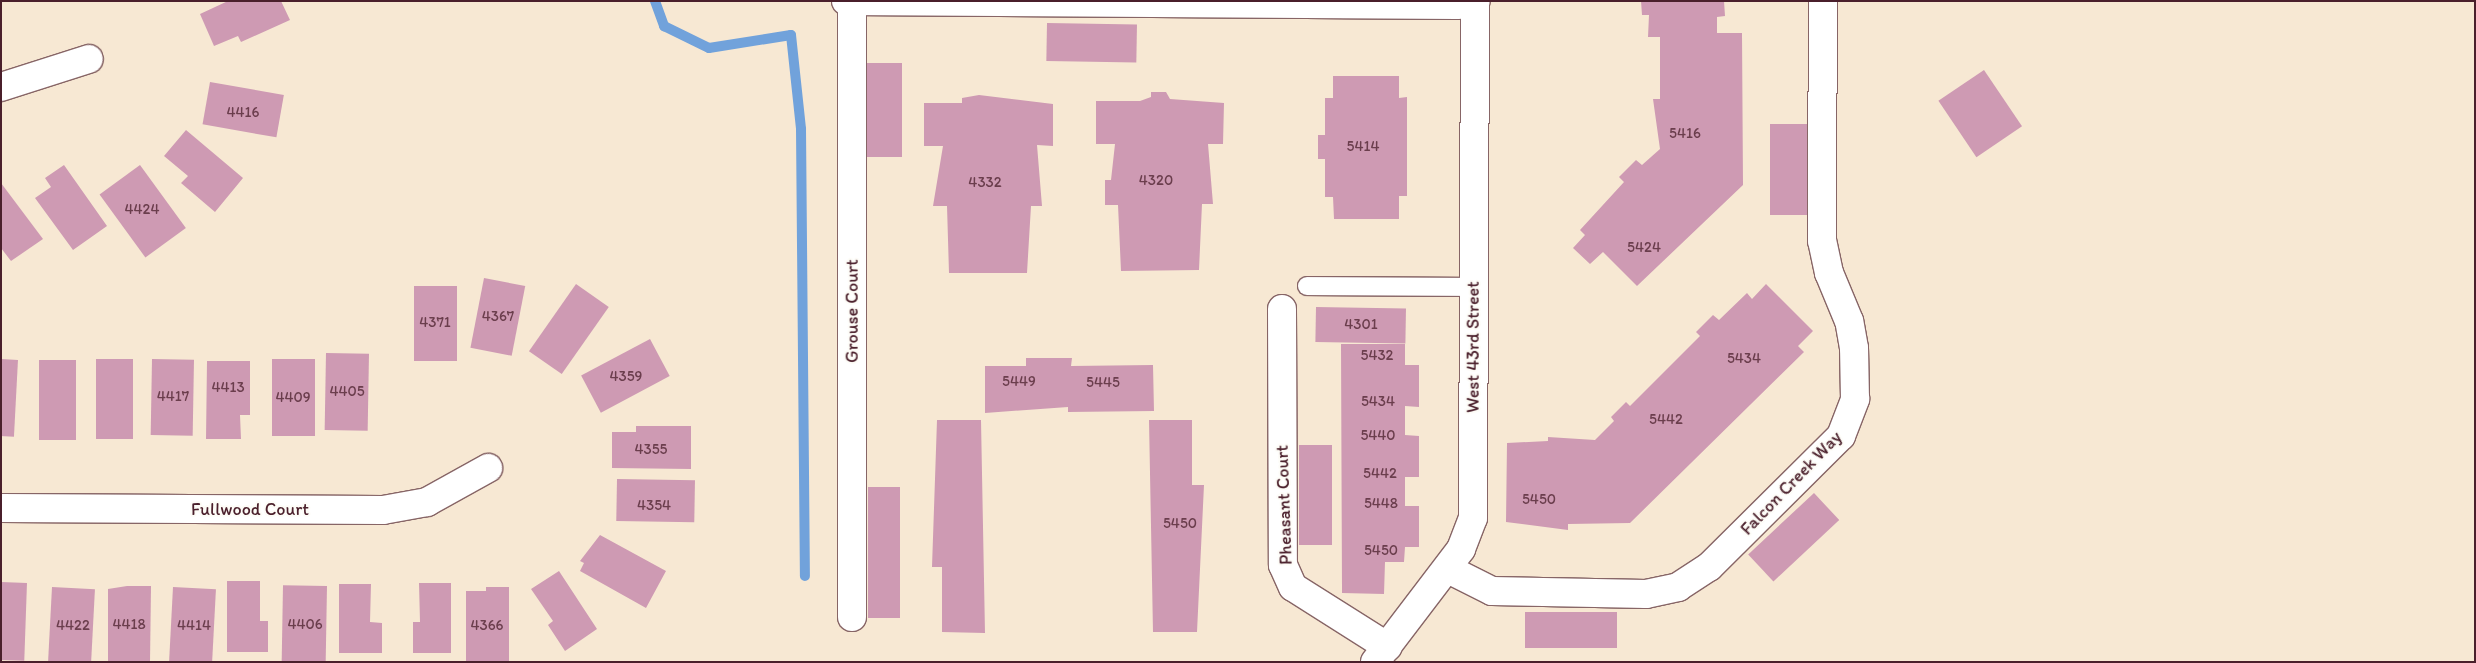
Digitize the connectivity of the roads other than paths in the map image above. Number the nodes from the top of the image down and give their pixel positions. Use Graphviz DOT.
graph roads {
  1 [pos="1823,1"];
  2 [pos="1476,2"];
  3 [pos="849,3"];
  4 [pos="1229,3"];
  5 [pos="89,59"];
  6 [pos="1,87"];
  7 [pos="1308,286"];
  8 [pos="1474,287"];
  9 [pos="1282,309"];
  10 [pos="488,468"];
  11 [pos="1,508"];
  12 [pos="1448,569"];
  13 [pos="852,617"];
  14 [pos="1381,654"];
  1 -- 12 [label="street, Falcon Creek Way"];
  2 -- 4 [label="street"];
  2 -- 8 [label="street, West 43rd Street"];
  3 -- 4 [label="street"];
  3 -- 13 [label="street, Grouse Court"];
  5 -- 6 [label="street"];
  7 -- 8 [label="lane"];
  8 -- 12 [label="street, West 43rd Street"];
  9 -- 14 [label="street, Pheasant Court"];
  10 -- 11 [label="street, Fullwood Court"];
  12 -- 14 [label="street, West 43rd Street"];
}
